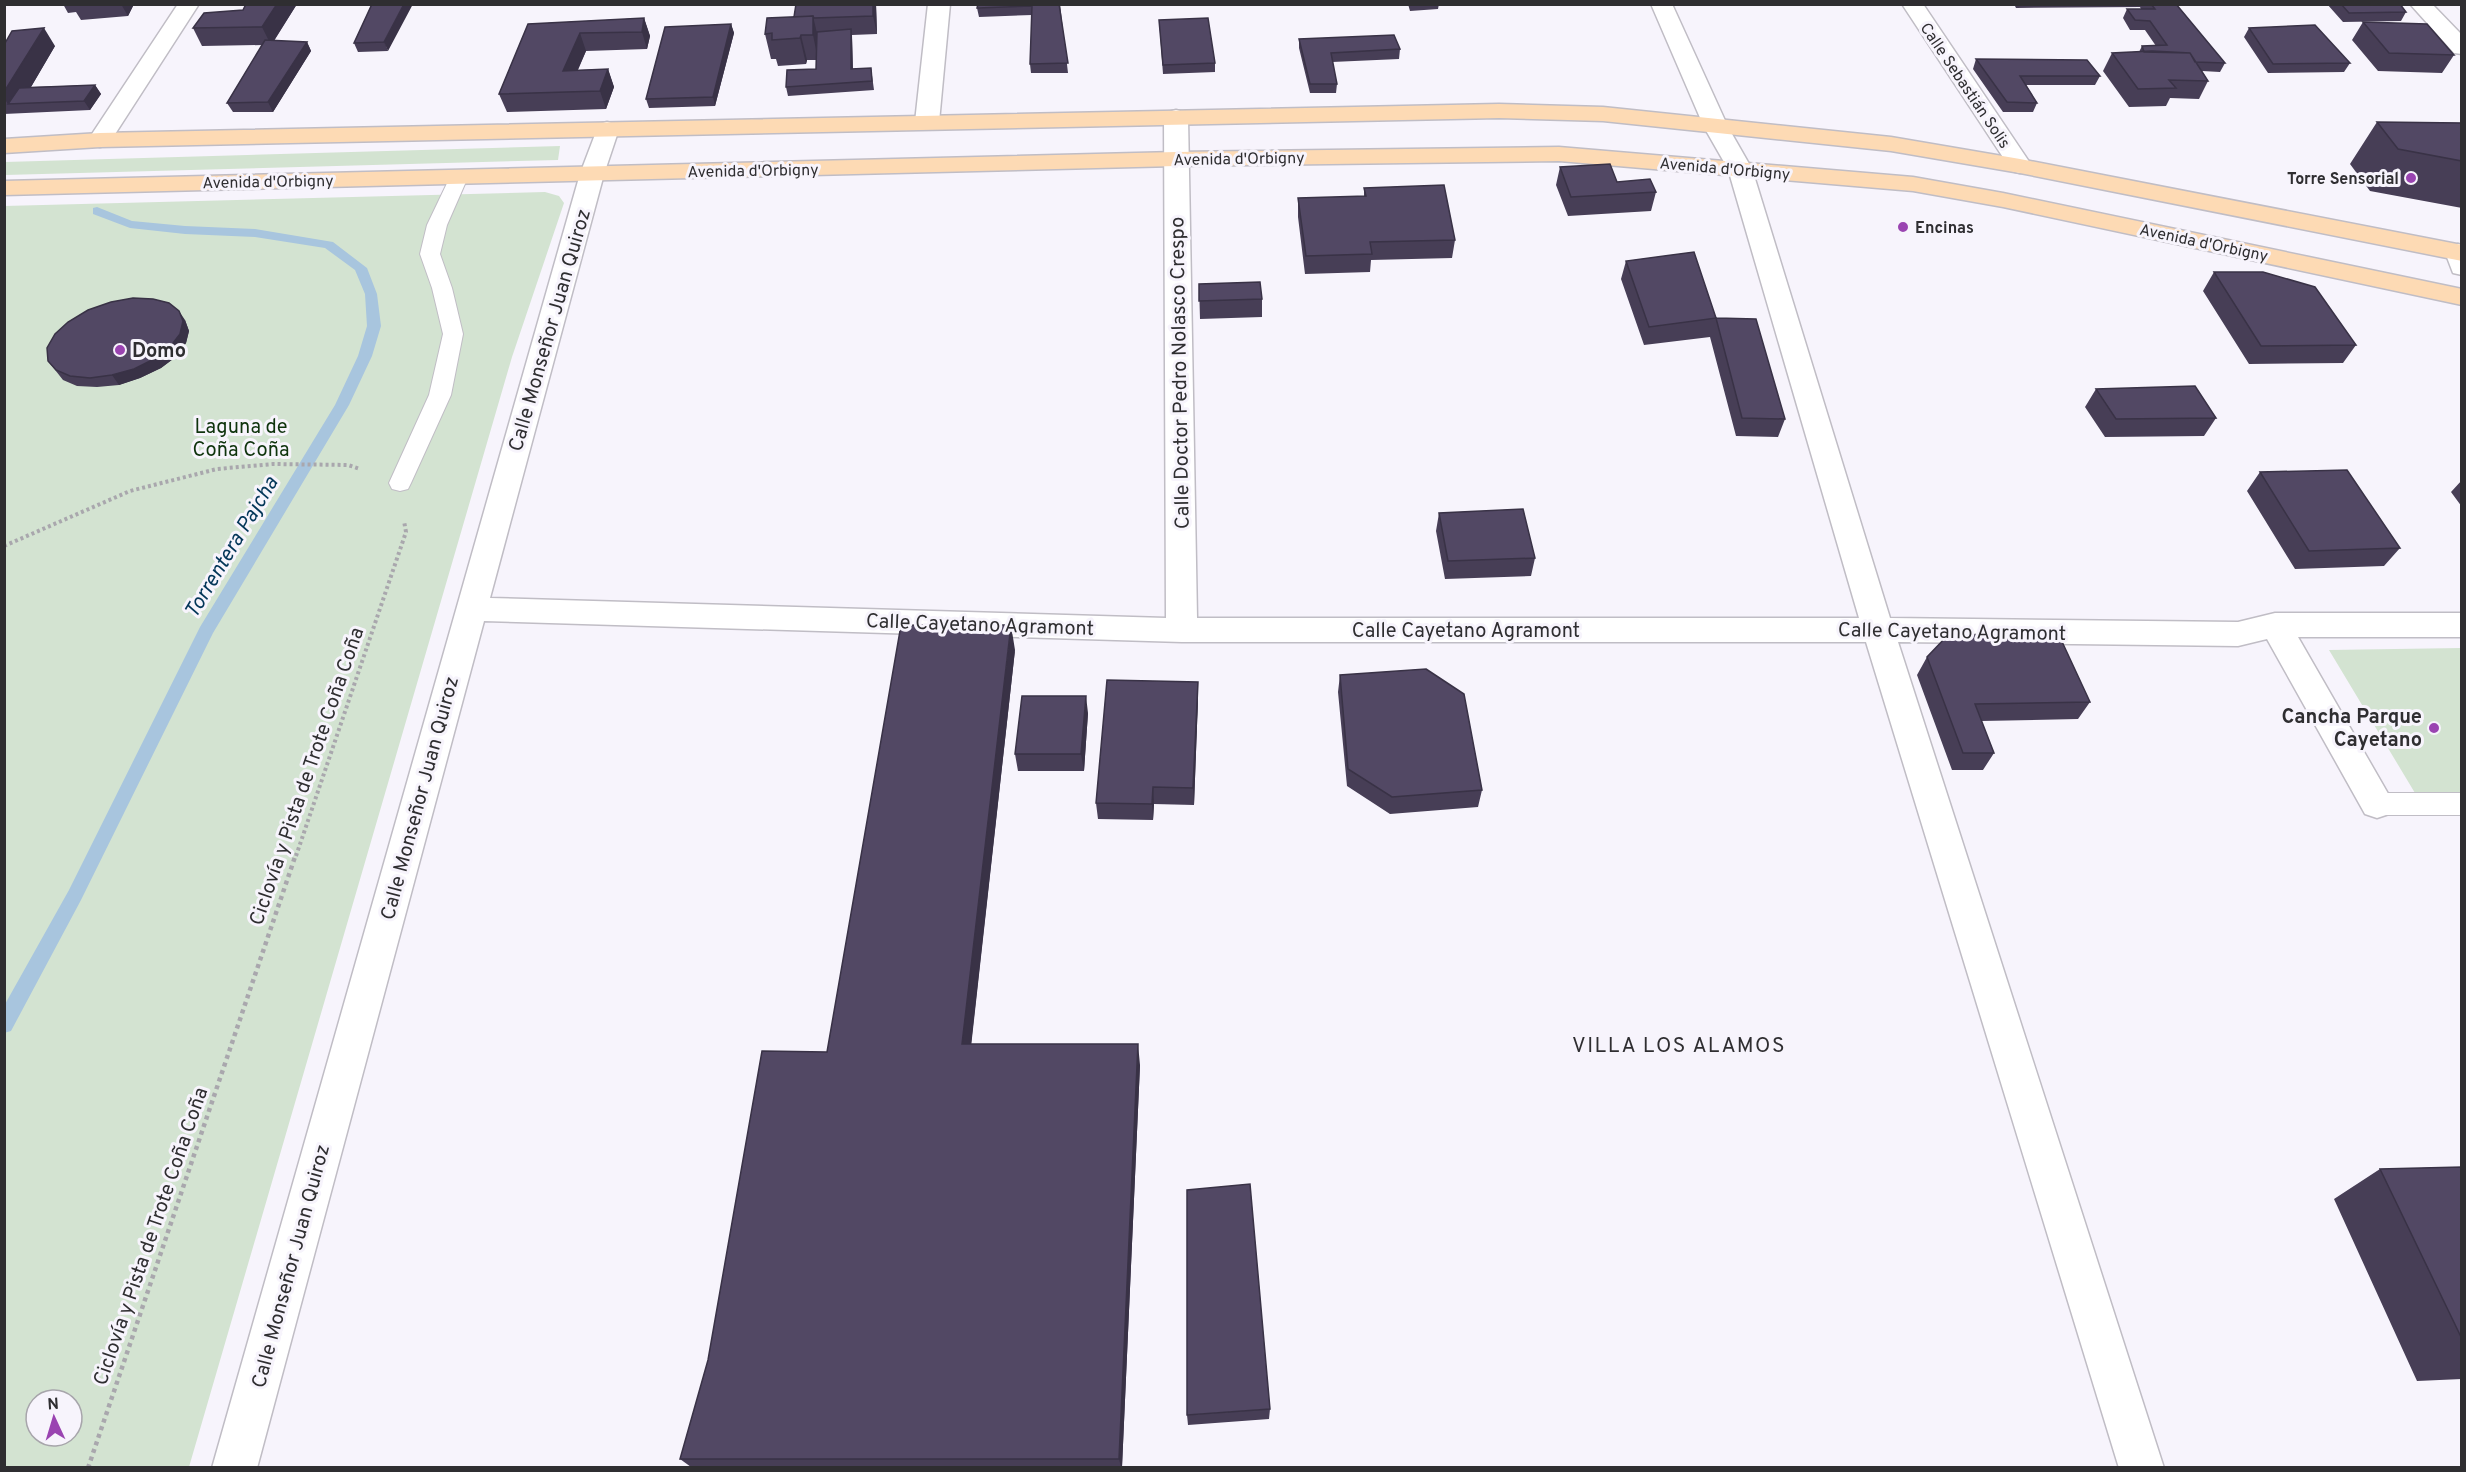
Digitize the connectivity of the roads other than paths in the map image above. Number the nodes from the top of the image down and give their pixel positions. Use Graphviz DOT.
graph roads {
  1 [pos="189,4"];
  2 [pos="939,4"];
  3 [pos="1661,4"];
  4 [pos="1912,4"];
  5 [pos="2420,4"];
  6 [pos="2462,48"];
  7 [pos="1176,117"];
  8 [pos="927,122"];
  9 [pos="1716,127"];
  10 [pos="607,129"];
  11 [pos="100,140"];
  12 [pos="4,146"];
  13 [pos="1176,159"];
  14 [pos="2020,166"];
  15 [pos="1740,169"];
  16 [pos="592,174"];
  17 [pos="459,177"];
  18 [pos="4,188"];
  19 [pos="2460,257"];
  20 [pos="2462,297"];
  21 [pos="400,483"];
  22 [pos="471,609"];
  23 [pos="2275,625"];
  24 [pos="2462,625"];
  25 [pos="1182,630"];
  26 [pos="1878,630"];
  27 [pos="2377,804"];
  28 [pos="2462,804"];
  29 [pos="234,1467"];
  30 [pos="2142,1467"];
  1 -- 11 [label="street"];
  2 -- 8 [label="street"];
  3 -- 9 [label="street"];
  4 -- 14 [label="street, Calle Sebastián Solis"];
  5 -- 6 [label="street"];
  7 -- 8 [label="main road, Avenida d'Orbigny"];
  7 -- 9 [label="main road, Avenida d'Orbigny"];
  7 -- 13 [label="street, Calle Doctor Pedro Nolasco Crespo"];
  8 -- 10 [label="main road, Avenida d'Orbigny"];
  9 -- 14 [label="main road, Avenida d'Orbigny"];
  9 -- 15 [label="street"];
  10 -- 11 [label="main road, Avenida d'Orbigny"];
  10 -- 16 [label="street, Calle Monseñor Juan Quiroz"];
  11 -- 12 [label="main road, Avenida d'Orbigny"];
  13 -- 15 [label="main road, Avenida d'Orbigny"];
  13 -- 16 [label="main road, Avenida d'Orbigny"];
  13 -- 25 [label="street, Calle Doctor Pedro Nolasco Crespo"];
  14 -- 19 [label="main road, Avenida d'Orbigny"];
  15 -- 20 [label="main road, Avenida d'Orbigny"];
  15 -- 26 [label="street"];
  16 -- 17 [label="main road, Avenida d'Orbigny"];
  16 -- 22 [label="street, Calle Monseñor Juan Quiroz"];
  17 -- 18 [label="main road, Avenida d'Orbigny"];
  17 -- 21 [label="lane"];
  22 -- 25 [label="street, Calle Cayetano Agramont"];
  22 -- 29 [label="street, Calle Monseñor Juan Quiroz"];
  23 -- 24 [label="street, Calle Cayetano Agramont"];
  23 -- 26 [label="street, Calle Cayetano Agramont"];
  23 -- 27 [label="street"];
  25 -- 26 [label="street, Calle Cayetano Agramont"];
  26 -- 30 [label="street"];
  27 -- 28 [label="lane"];
}
